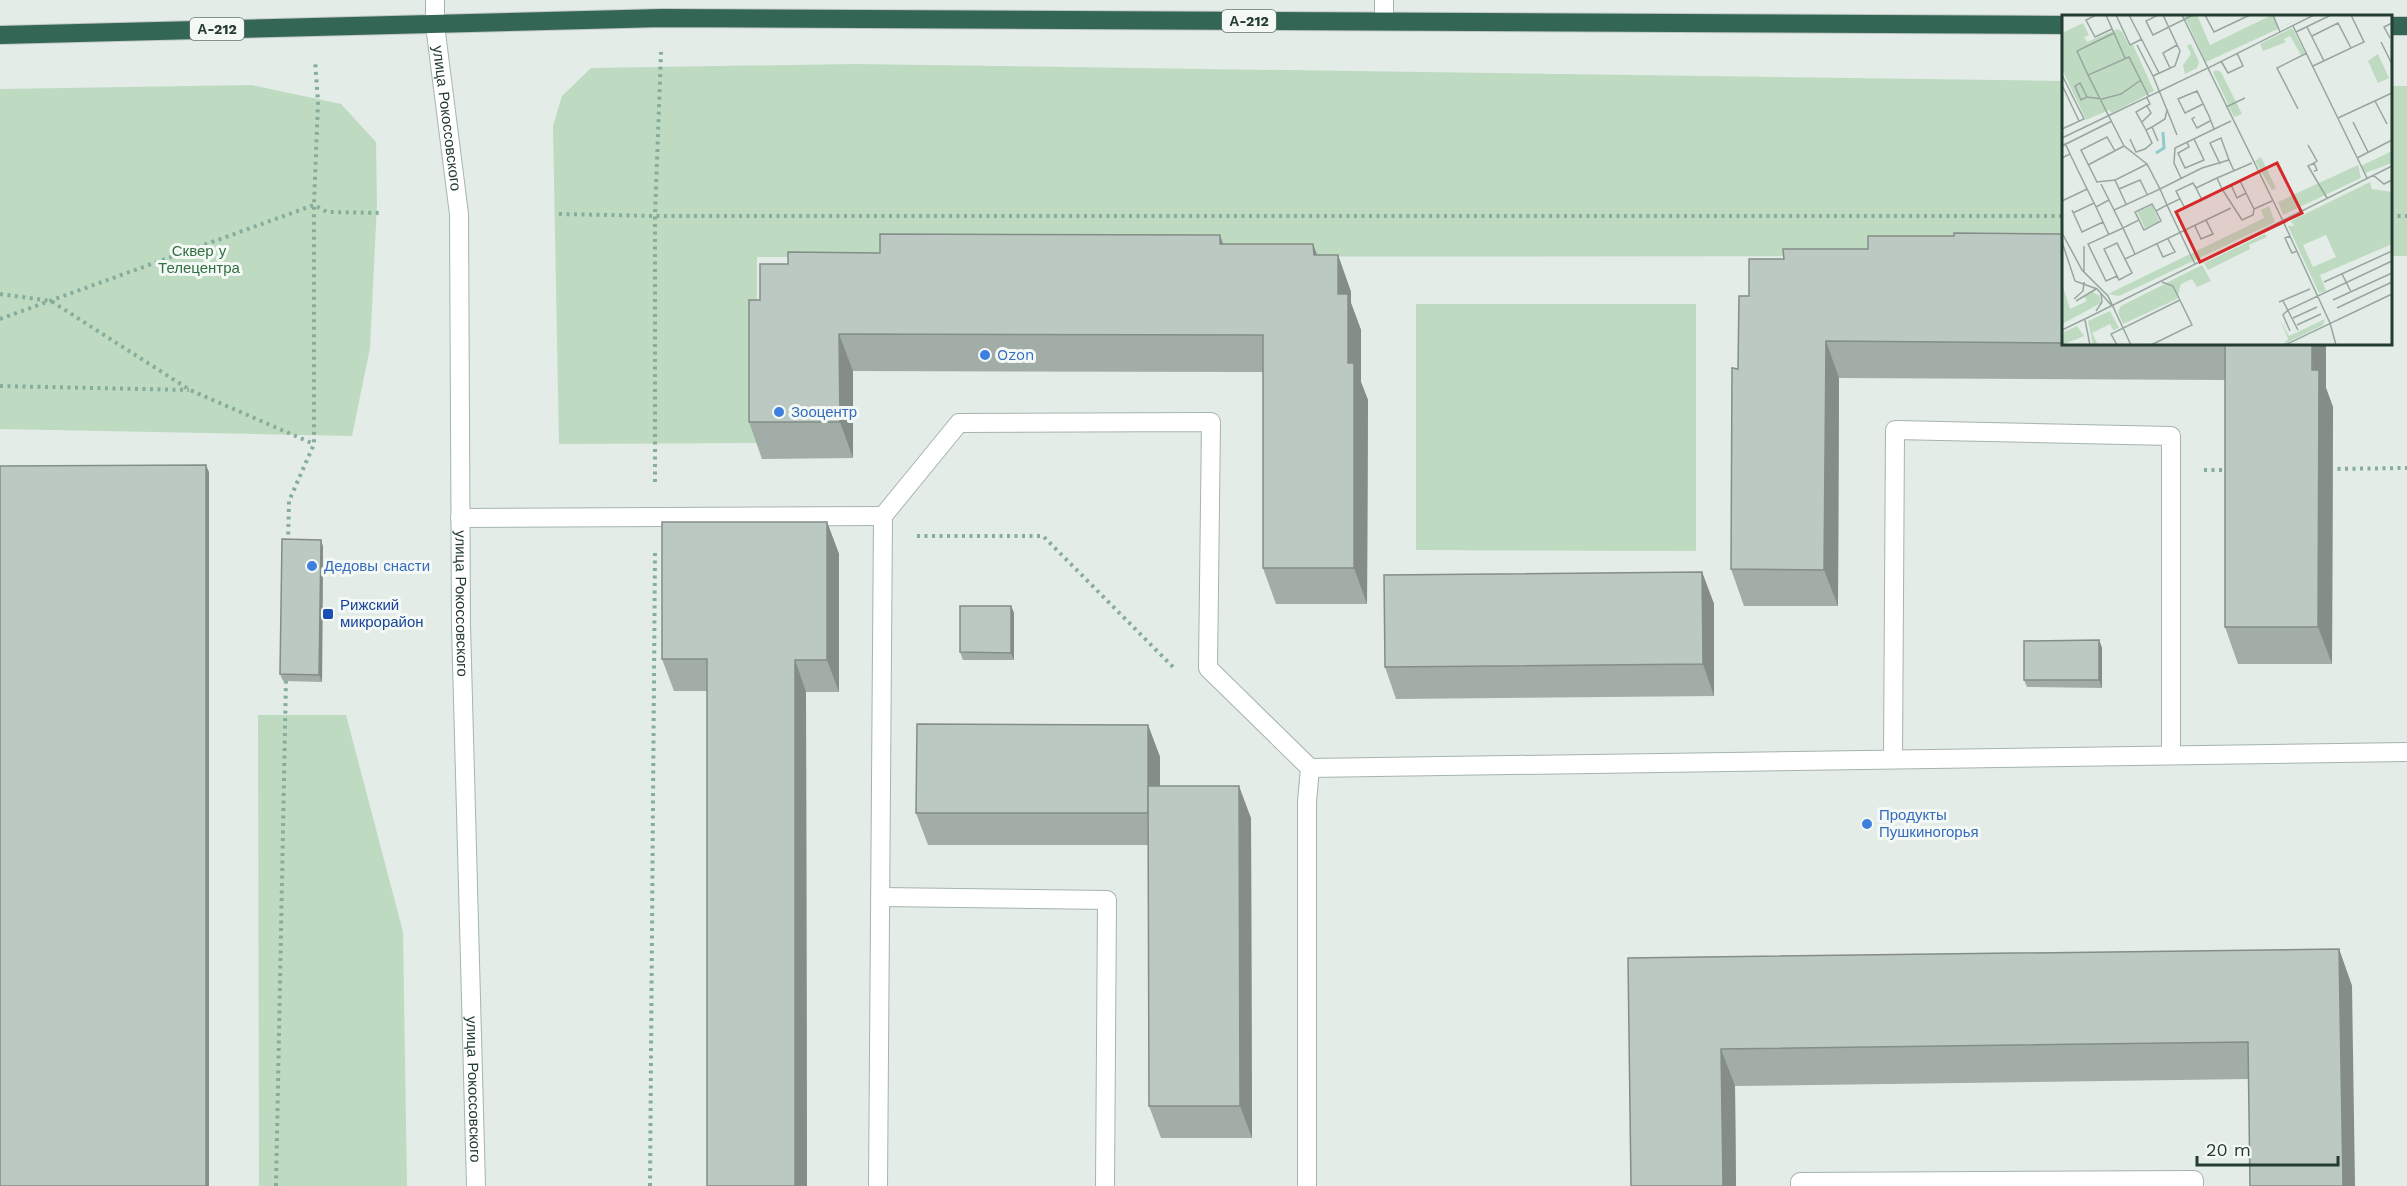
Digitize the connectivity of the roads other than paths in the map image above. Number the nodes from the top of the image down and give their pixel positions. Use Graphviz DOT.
graph roads {
  1 [pos="435,0"];
  2 [pos="1384,0"];
  3 [pos="1384,21"];
  4 [pos="435,25"];
  5 [pos="2062,25"];
  6 [pos="0,35"];
  7 [pos="883,516"];
  8 [pos="460,518"];
  9 [pos="2407,752"];
  10 [pos="2171,755"];
  11 [pos="1893,759"];
  12 [pos="1310,768"];
  13 [pos="880,897"];
  14 [pos="476,1186"];
  15 [pos="878,1186"];
  16 [pos="1105,1186"];
  17 [pos="1307,1186"];
  18 [pos="1800,1186"];
  19 [pos="2194,1186"];
  1 -- 4 [label="main road, улица Рокоссовского"];
  2 -- 3 [label="main road"];
  3 -- 4 [label="highway, А-212"];
  3 -- 5 [label="highway, А-212"];
  4 -- 6 [label="highway, А-212"];
  4 -- 8 [label="main road, улица Рокоссовского"];
  7 -- 8 [label="main road"];
  7 -- 12 [label="main road"];
  7 -- 13 [label="main road"];
  8 -- 14 [label="main road, улица Рокоссовского"];
  9 -- 10 [label="main road"];
  10 -- 11 [label="main road"];
  10 -- 11 [label="main road"];
  11 -- 12 [label="main road"];
  12 -- 17 [label="main road"];
  13 -- 15 [label="main road"];
  13 -- 16 [label="main road"];
  18 -- 19 [label="main road"];
}
